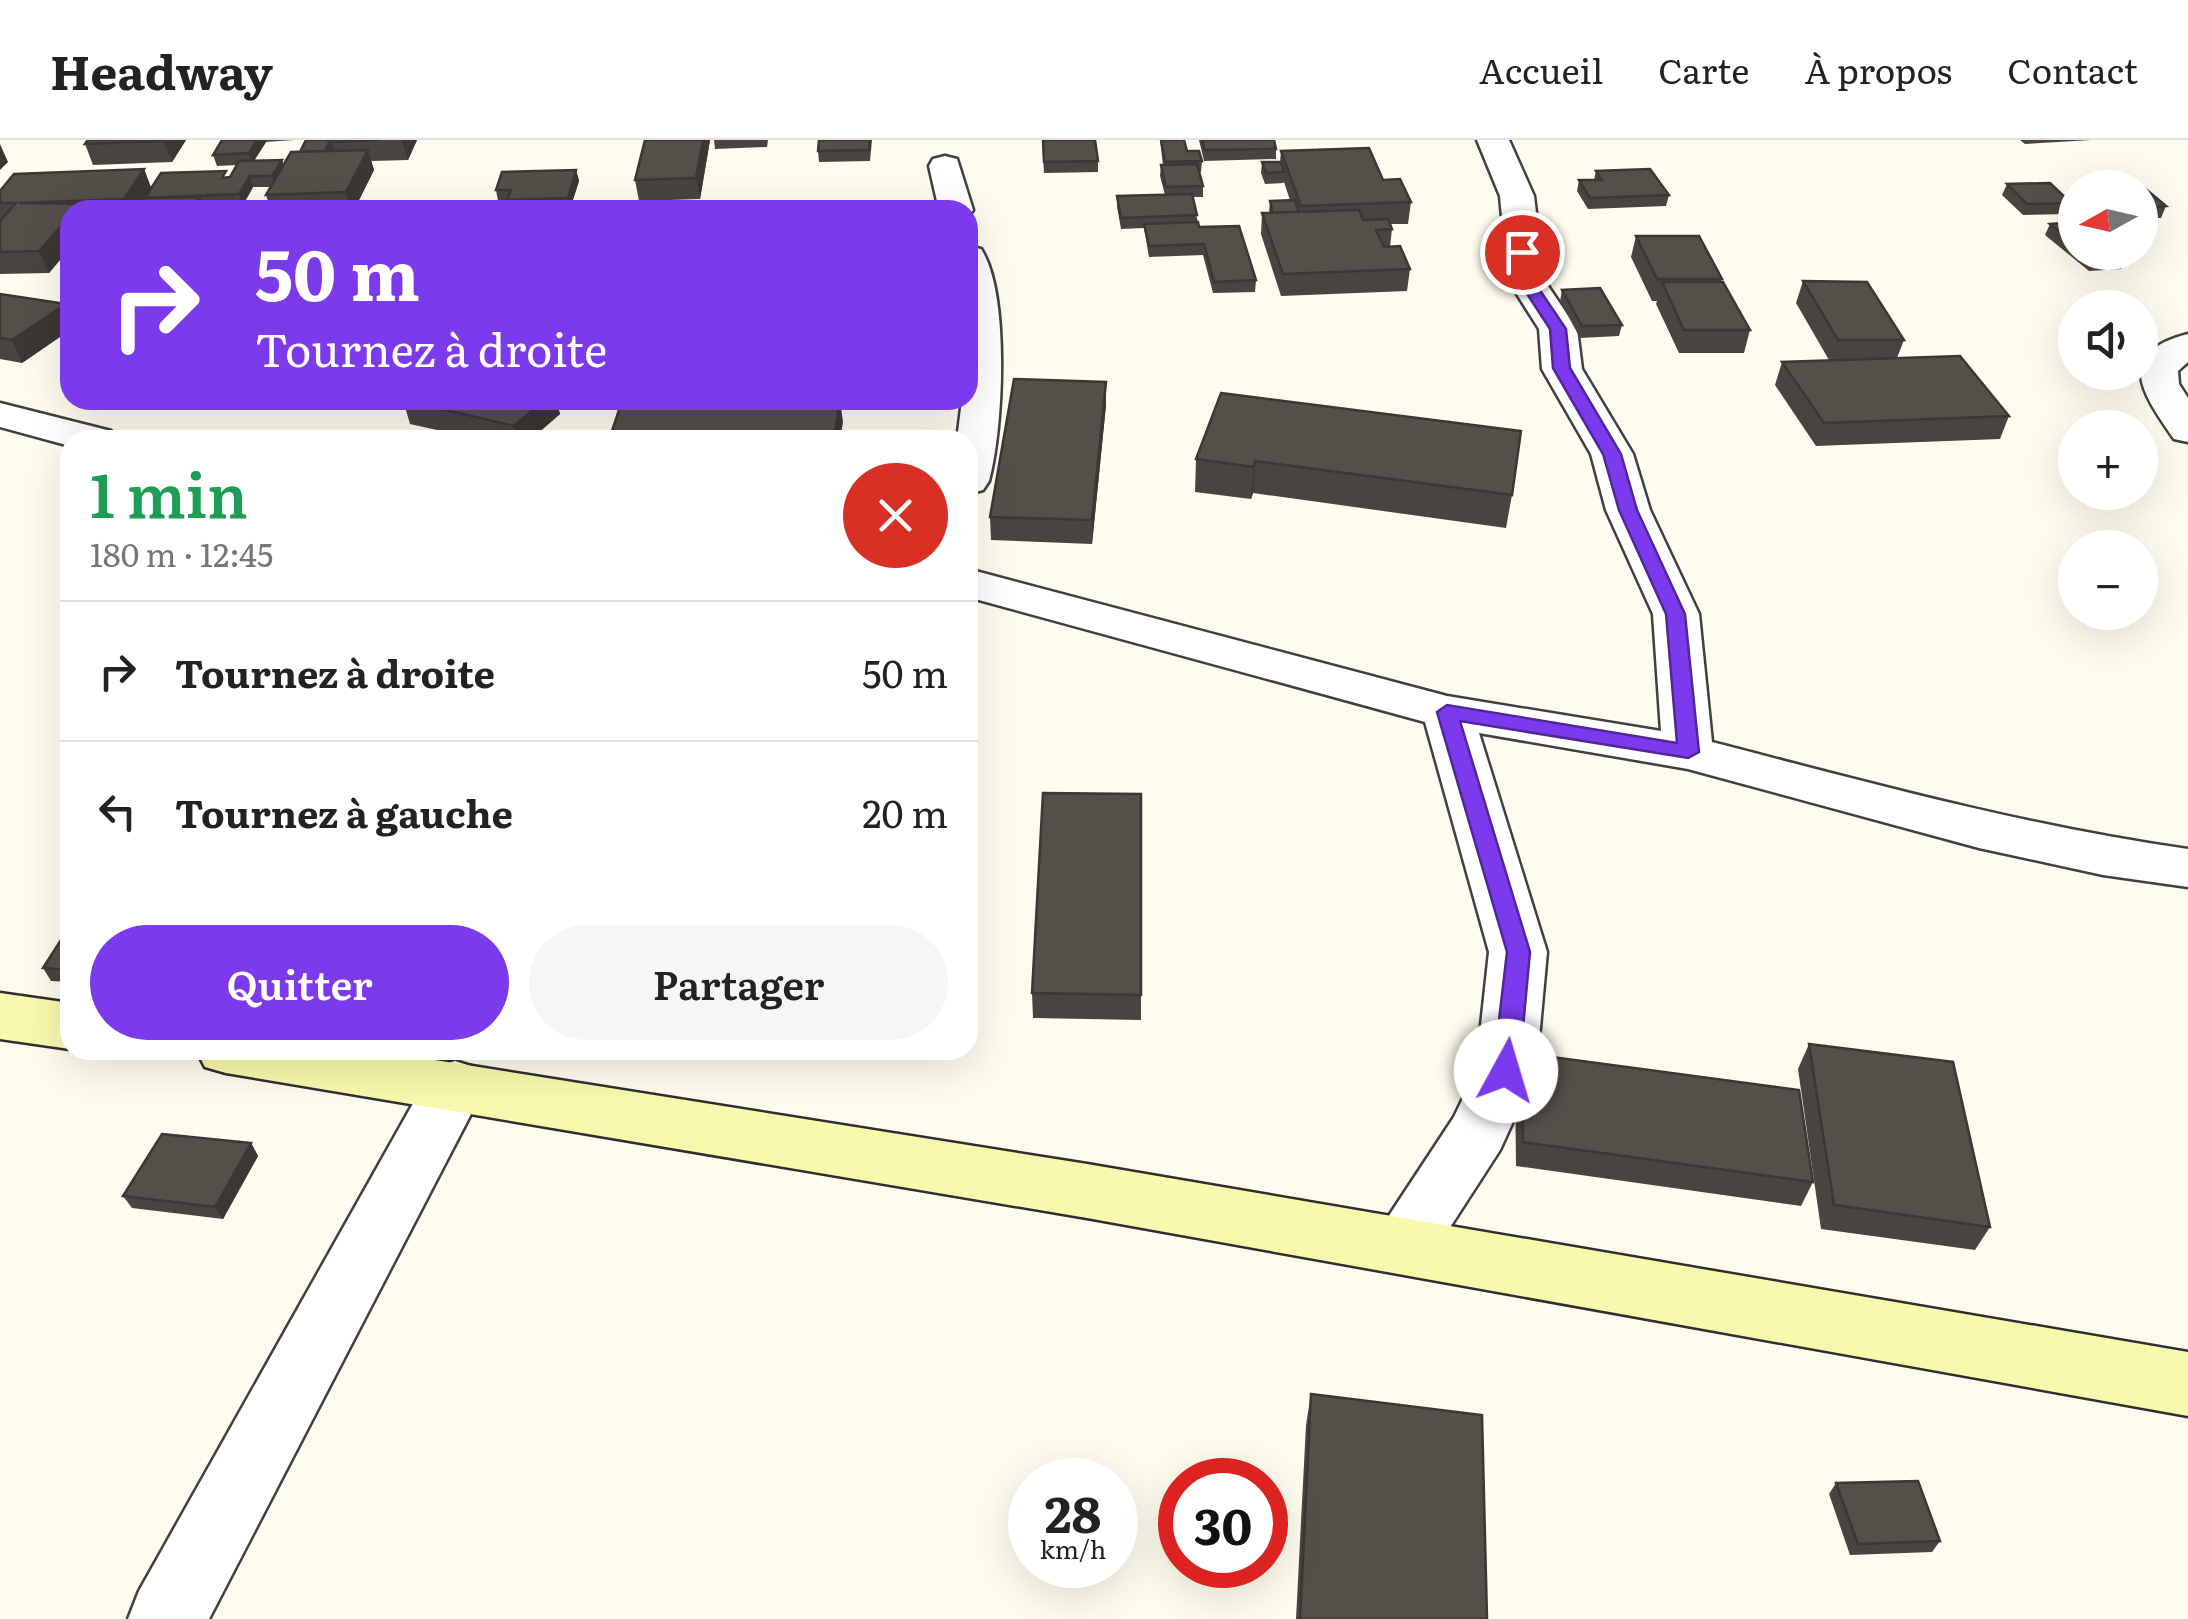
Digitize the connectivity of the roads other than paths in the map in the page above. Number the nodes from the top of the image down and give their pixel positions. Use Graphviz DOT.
graph roads {
  1 [pos="1492,140"];
  2 [pos="945,166"];
  3 [pos="954,200"];
  4 [pos="978,316"];
  5 [pos="2188,346"];
  6 [pos="0,415"];
  7 [pos="976,430"];
  8 [pos="2188,430"];
  9 [pos="60,431"];
  10 [pos="978,587"];
  11 [pos="1447,712"];
  12 [pos="1688,752"];
  13 [pos="2188,868"];
  14 [pos="0,1016"];
  15 [pos="60,1025"];
  16 [pos="291,1060"];
  17 [pos="455,1085"];
  18 [pos="1402,1246"];
  19 [pos="2188,1384"];
  20 [pos="167,1619"];
  1 -- 12 [label="street"];
  2 -- 3 [label="street"];
  4 -- 7 [label="street"];
  5 -- 8 [label="street"];
  6 -- 9 [label="street"];
  10 -- 11 [label="street"];
  11 -- 12 [label="street"];
  11 -- 18 [label="street"];
  12 -- 13 [label="street"];
  14 -- 15 [label="street"];
  16 -- 17 [label="street"];
  17 -- 18 [label="street"];
  17 -- 20 [label="street"];
  18 -- 19 [label="street"];
}
